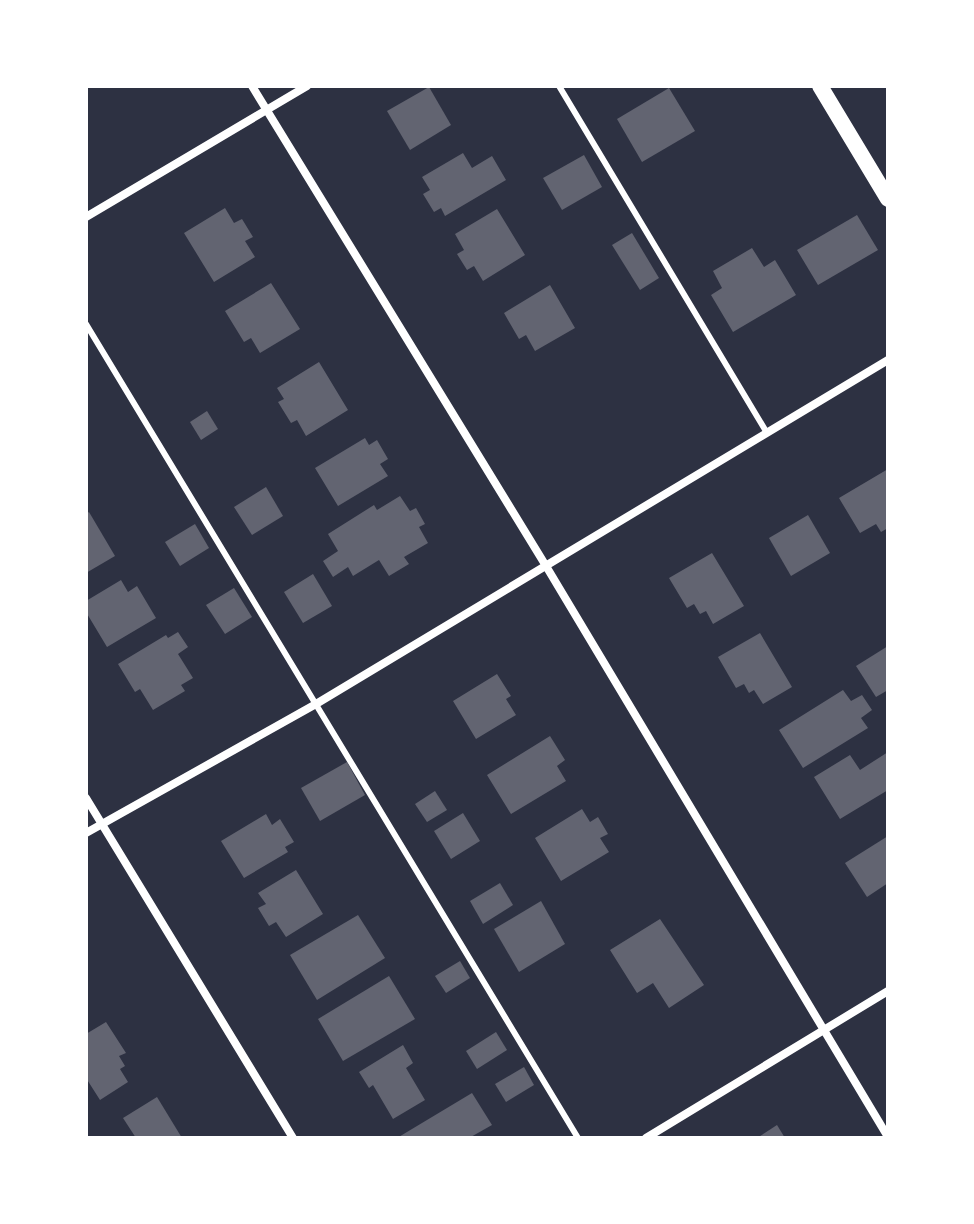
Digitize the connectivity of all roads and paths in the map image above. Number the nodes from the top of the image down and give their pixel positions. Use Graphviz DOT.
graph roads {
  1 [pos="252,86"];
  2 [pos="307,86"];
  3 [pos="559,86"];
  4 [pos="820,86"];
  5 [pos="267,111"];
  6 [pos="888,199"];
  7 [pos="86,217"];
  8 [pos="86,324"];
  9 [pos="888,360"];
  10 [pos="767,433"];
  11 [pos="546,566"];
  12 [pos="316,704"];
  13 [pos="86,798"];
  14 [pos="101,823"];
  15 [pos="86,833"];
  16 [pos="888,991"];
  17 [pos="823,1031"];
  18 [pos="888,1137"];
  19 [pos="293,1138"];
  20 [pos="578,1138"];
  21 [pos="646,1138"];
  1 -- 5 [label="street"];
  2 -- 5 [label="street"];
  3 -- 10 [label="lane"];
  4 -- 6 [label="main road"];
  5 -- 7 [label="street"];
  5 -- 11 [label="street"];
  8 -- 12 [label="lane"];
  9 -- 10 [label="street"];
  10 -- 11 [label="street"];
  11 -- 12 [label="street"];
  11 -- 17 [label="street"];
  12 -- 14 [label="street"];
  12 -- 20 [label="lane"];
  13 -- 14 [label="street"];
  14 -- 15 [label="street"];
  14 -- 19 [label="street"];
  16 -- 17 [label="street"];
  17 -- 18 [label="street"];
  17 -- 21 [label="street"];
}
